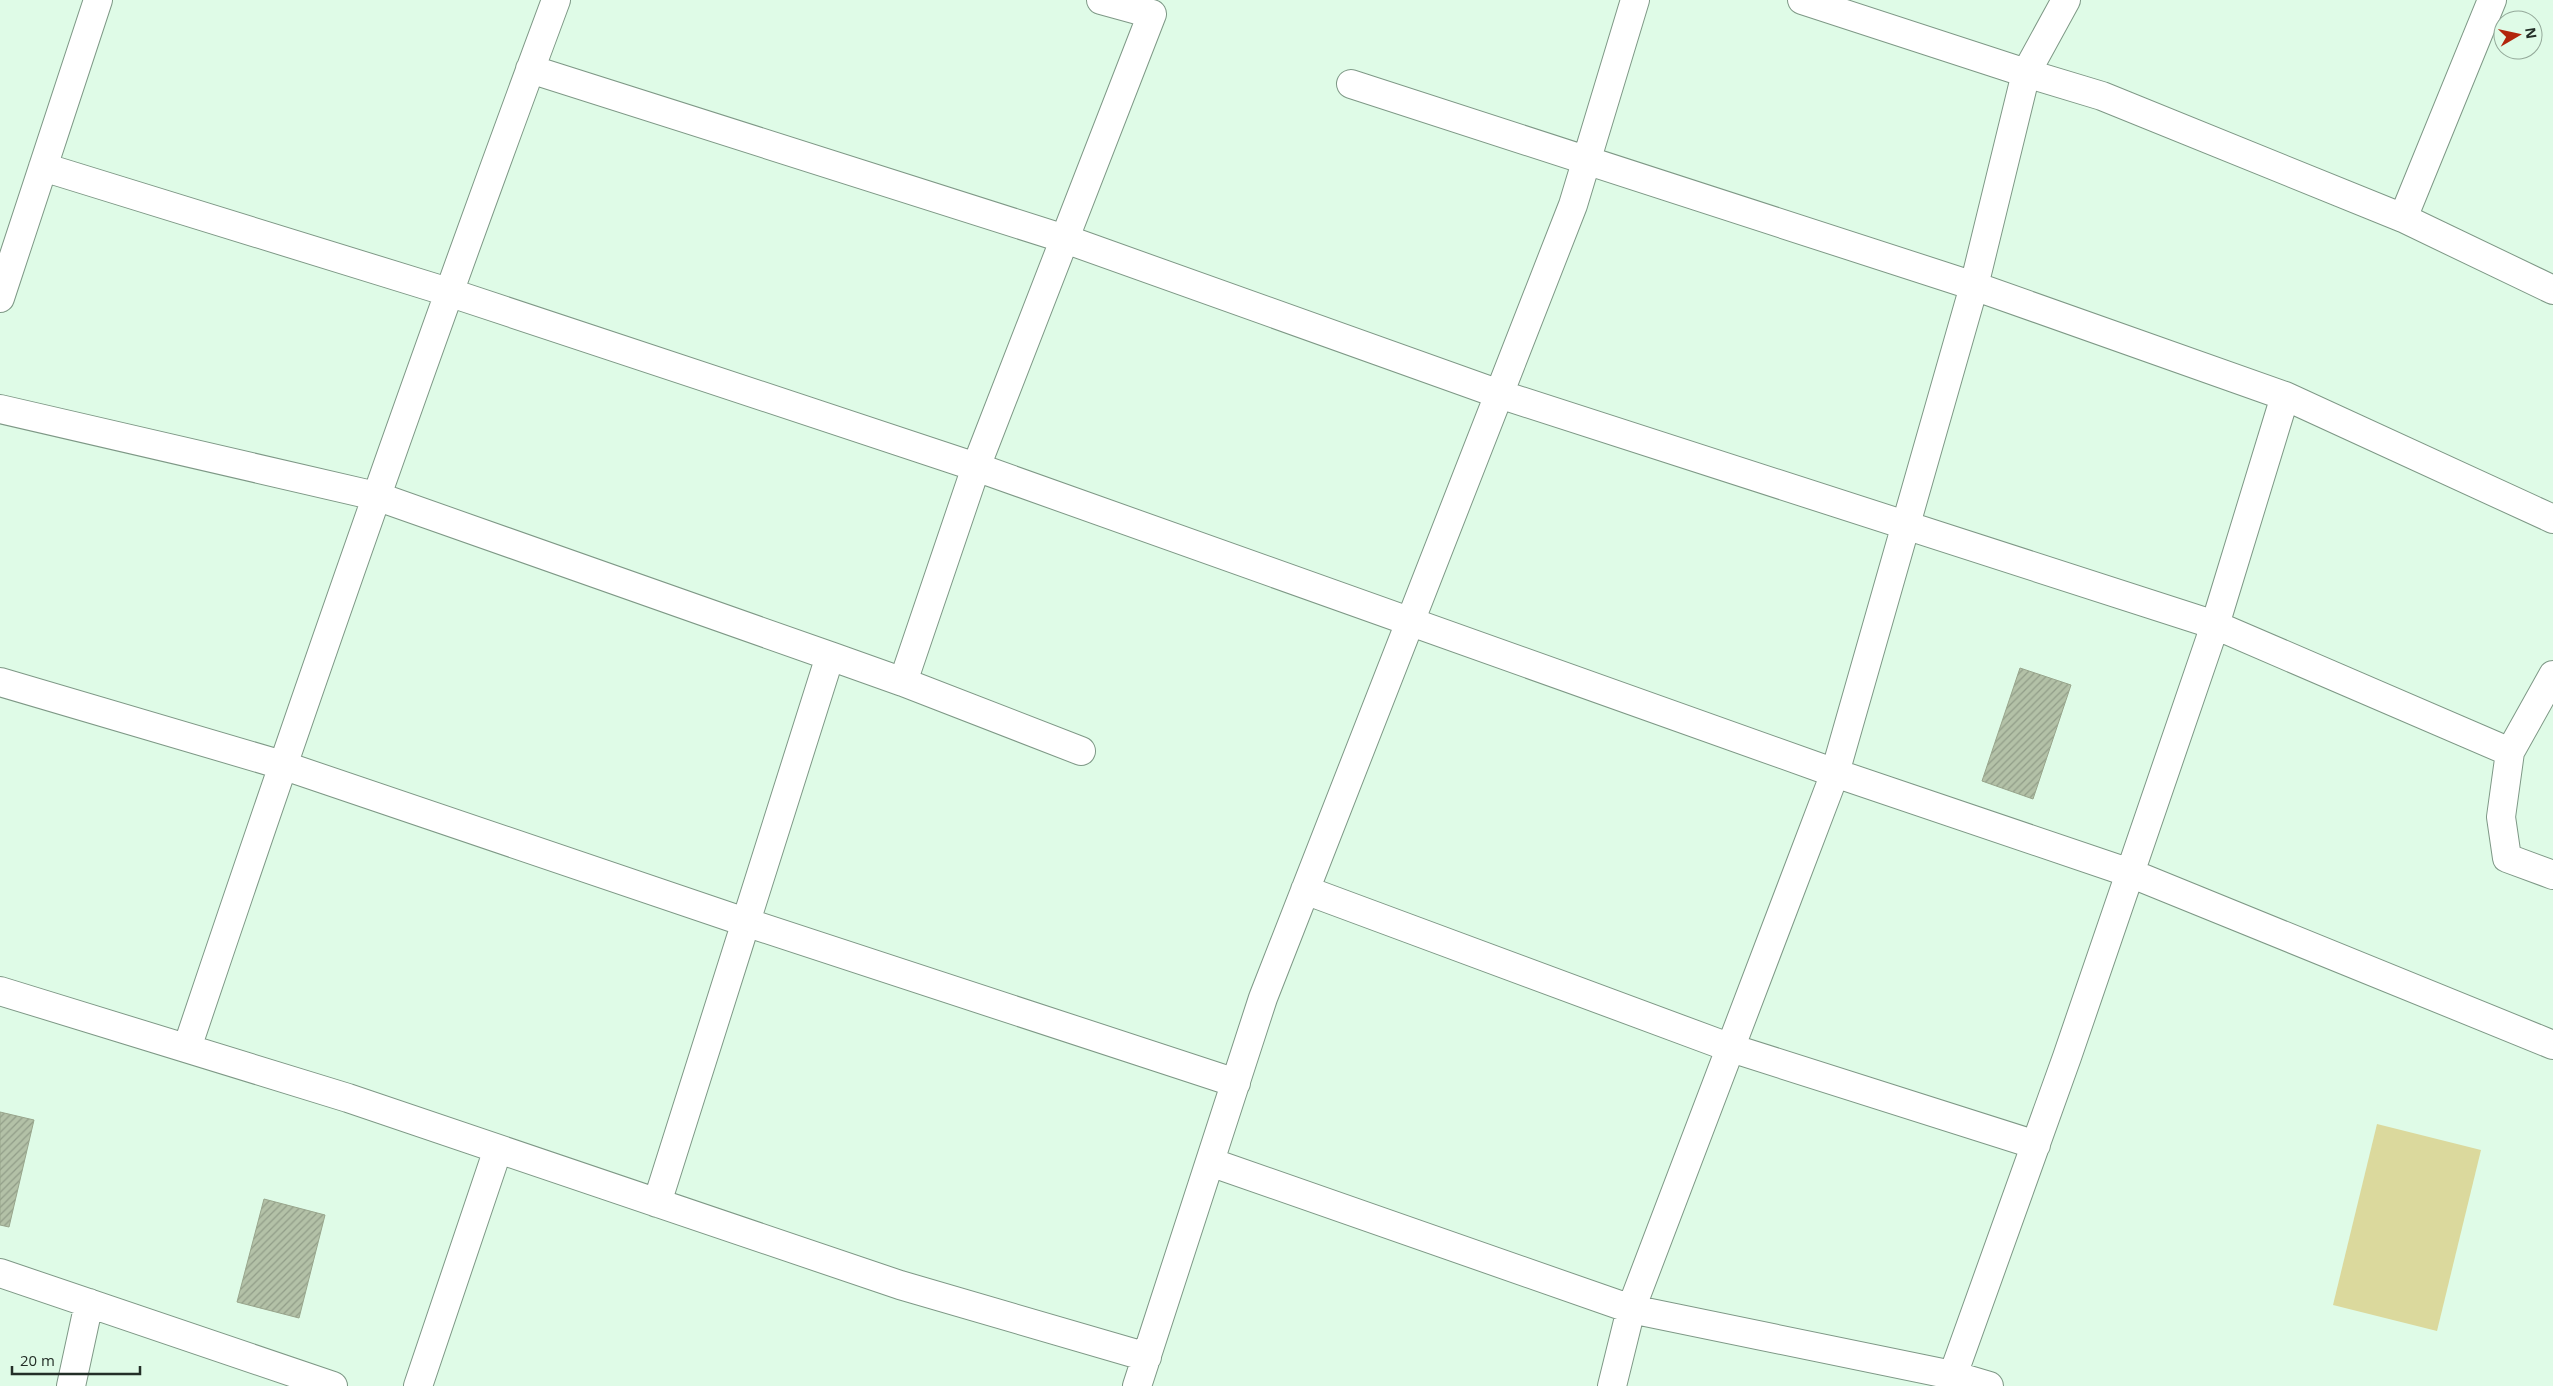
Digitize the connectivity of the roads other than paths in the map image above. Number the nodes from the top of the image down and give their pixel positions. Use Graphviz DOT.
graph roads {
  1 [pos="98,0"];
  2 [pos="556,0"];
  3 [pos="1101,0"];
  4 [pos="1635,0"];
  5 [pos="1802,0"];
  6 [pos="2066,0"];
  7 [pos="2492,0"];
  8 [pos="1154,7"];
  9 [pos="530,69"];
  10 [pos="2026,73"];
  11 [pos="1351,84"];
  12 [pos="1587,160"];
  13 [pos="43,167"];
  14 [pos="2403,218"];
  15 [pos="1065,239"];
  16 [pos="1974,286"];
  17 [pos="2553,290"];
  18 [pos="448,292"];
  19 [pos="0,298"];
  20 [pos="1499,394"];
  21 [pos="2285,396"];
  22 [pos="0,409"];
  23 [pos="976,467"];
  24 [pos="376,496"];
  25 [pos="2553,519"];
  26 [pos="1906,527"];
  27 [pos="1410,623"];
  28 [pos="2215,624"];
  29 [pos="830,656"];
  30 [pos="2553,676"];
  31 [pos="0,682"];
  32 [pos="902,682"];
  33 [pos="1081,751"];
  34 [pos="2510,752"];
  35 [pos="282,765"];
  36 [pos="1835,773"];
  37 [pos="2130,873"];
  38 [pos="2553,875"];
  39 [pos="1305,890"];
  40 [pos="746,922"];
  41 [pos="0,991"];
  42 [pos="2553,1046"];
  43 [pos="187,1048"];
  44 [pos="1731,1048"];
  45 [pos="1236,1083"];
  46 [pos="2036,1145"];
  47 [pos="498,1149"];
  48 [pos="1210,1162"];
  49 [pos="657,1203"];
  50 [pos="0,1273"];
  51 [pos="89,1303"];
  52 [pos="1631,1309"];
  53 [pos="1147,1357"];
  54 [pos="1951,1381"];
  55 [pos="71,1386"];
  56 [pos="333,1386"];
  57 [pos="418,1386"];
  58 [pos="1137,1386"];
  59 [pos="1612,1386"];
  60 [pos="1990,1386"];
  1 -- 13 [label="street"];
  2 -- 9 [label="street"];
  3 -- 8 [label="street"];
  4 -- 12 [label="street"];
  5 -- 10 [label="street"];
  6 -- 10 [label="street"];
  7 -- 14 [label="street"];
  8 -- 15 [label="street"];
  9 -- 15 [label="street"];
  9 -- 18 [label="street"];
  10 -- 14 [label="street"];
  10 -- 16 [label="street"];
  11 -- 12 [label="street"];
  12 -- 16 [label="street"];
  12 -- 20 [label="street"];
  13 -- 18 [label="street"];
  13 -- 19 [label="street"];
  14 -- 17 [label="street"];
  15 -- 20 [label="street"];
  15 -- 23 [label="street"];
  16 -- 21 [label="street"];
  16 -- 26 [label="street"];
  18 -- 23 [label="street"];
  18 -- 24 [label="street"];
  20 -- 26 [label="street"];
  20 -- 27 [label="street"];
  21 -- 25 [label="street"];
  21 -- 28 [label="street"];
  22 -- 24 [label="street"];
  23 -- 27 [label="street"];
  23 -- 32 [label="street"];
  24 -- 29 [label="street"];
  24 -- 35 [label="street"];
  26 -- 28 [label="street"];
  26 -- 36 [label="street"];
  27 -- 36 [label="street"];
  27 -- 39 [label="street"];
  28 -- 34 [label="street"];
  28 -- 37 [label="street"];
  29 -- 32 [label="street"];
  29 -- 40 [label="street"];
  30 -- 34 [label="street"];
  31 -- 35 [label="street"];
  32 -- 33 [label="street"];
  34 -- 38 [label="street"];
  35 -- 40 [label="street"];
  35 -- 43 [label="street"];
  36 -- 37 [label="street"];
  36 -- 44 [label="street"];
  37 -- 42 [label="street"];
  37 -- 46 [label="street"];
  39 -- 44 [label="street"];
  39 -- 45 [label="street"];
  40 -- 45 [label="street"];
  40 -- 49 [label="street"];
  41 -- 43 [label="street"];
  43 -- 47 [label="street"];
  44 -- 46 [label="street"];
  44 -- 52 [label="street"];
  45 -- 48 [label="street"];
  46 -- 54 [label="street"];
  47 -- 49 [label="street"];
  47 -- 57 [label="street"];
  48 -- 52 [label="street"];
  48 -- 53 [label="street"];
  49 -- 53 [label="street"];
  50 -- 51 [label="street"];
  51 -- 55 [label="street"];
  51 -- 56 [label="street"];
  52 -- 54 [label="street"];
  52 -- 59 [label="street"];
  53 -- 58 [label="street"];
  54 -- 60 [label="street"];
}
